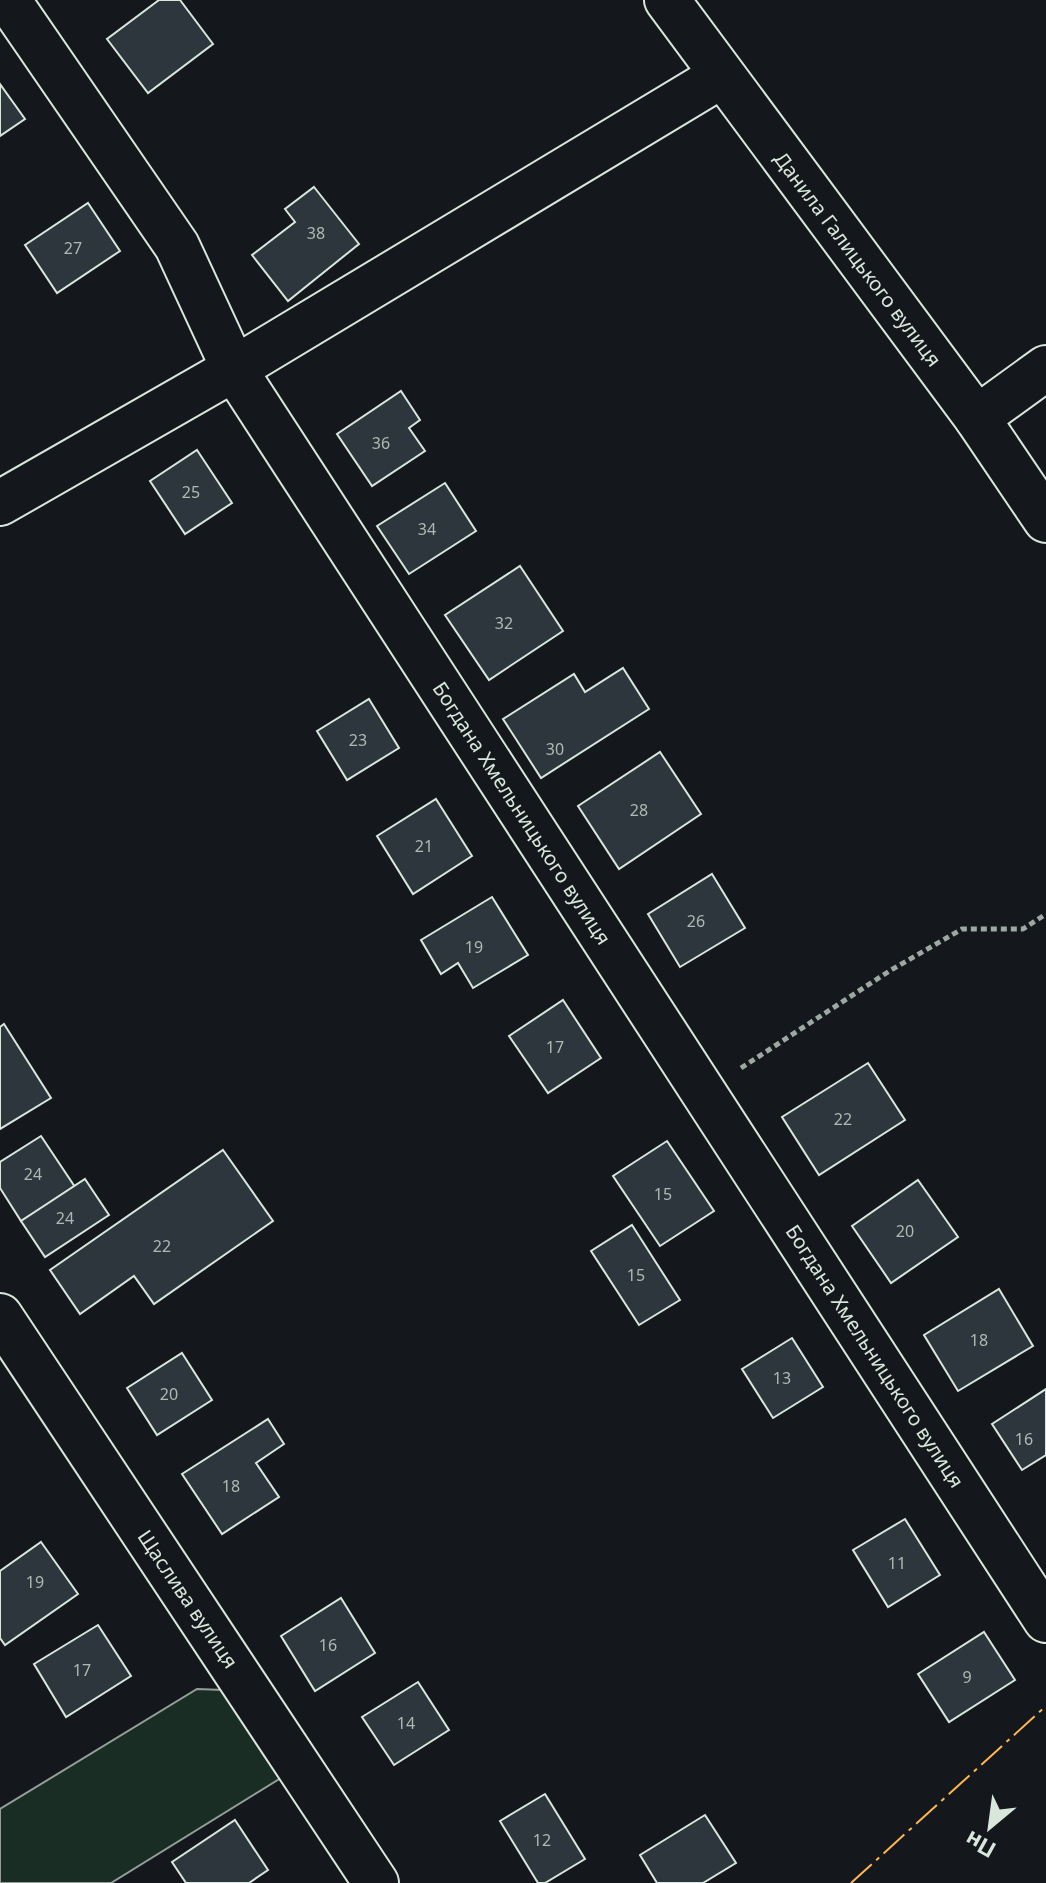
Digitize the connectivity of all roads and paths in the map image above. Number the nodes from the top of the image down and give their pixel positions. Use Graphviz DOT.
graph roads {
  1 [pos="8,0"];
  2 [pos="667,0"];
  3 [pos="721,76"];
  4 [pos="1046,368"];
  5 [pos="234,369"];
  6 [pos="977,418"];
  7 [pos="0,503"];
  8 [pos="1046,520"];
  9 [pos="1046,914"];
  10 [pos="703,1093"];
  11 [pos="0,1316"];
  12 [pos="1046,1620"];
  13 [pos="376,1883"];
  1 -- 5 [label="street, Богдана Хмельницького вулиця"];
  2 -- 3 [label="street, Данила Галицького вулиця"];
  3 -- 5 [label="street"];
  3 -- 6 [label="street, Данила Галицького вулиця"];
  4 -- 6 [label="street"];
  5 -- 7 [label="street"];
  5 -- 10 [label="street, Богдана Хмельницького вулиця"];
  6 -- 8 [label="street, Данила Галицького вулиця"];
  9 -- 10 [label="path"];
  10 -- 12 [label="street, Богдана Хмельницького вулиця"];
  11 -- 13 [label="street, Щаслива вулиця"];
}
